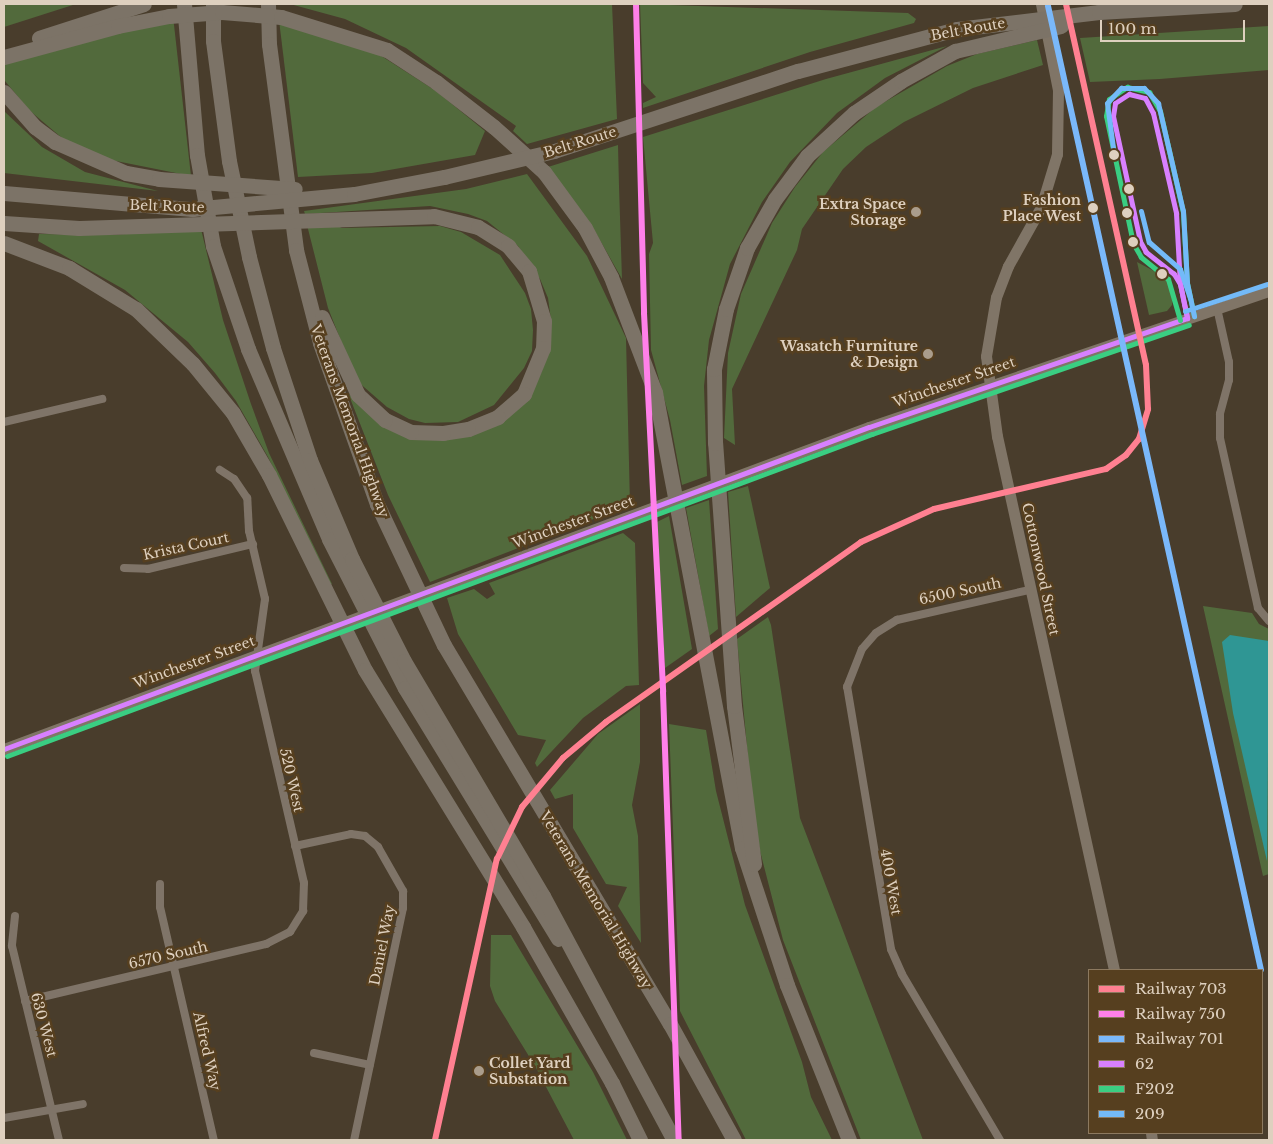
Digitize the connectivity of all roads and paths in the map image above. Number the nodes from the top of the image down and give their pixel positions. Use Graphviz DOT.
graph roads {
  1 [pos="144,4"];
  2 [pos="184,4"];
  3 [pos="213,4"];
  4 [pos="268,4"];
  5 [pos="1041,4"];
  6 [pos="1235,4"];
  7 [pos="1182,7"];
  8 [pos="4,50"];
  9 [pos="4,57"];
  10 [pos="4,92"];
  11 [pos="4,193"];
  12 [pos="354,194"];
  13 [pos="4,223"];
  14 [pos="4,243"];
  15 [pos="296,250"];
  16 [pos="1269,291"];
  17 [pos="1217,308"];
  18 [pos="990,385"];
  19 [pos="102,400"];
  20 [pos="4,422"];
  21 [pos="220,470"];
  22 [pos="253,544"];
  23 [pos="347,562"];
  24 [pos="124,568"];
  25 [pos="1029,590"];
  26 [pos="896,620"];
  27 [pos="1269,621"];
  28 [pos="259,654"];
  29 [pos="398,662"];
  30 [pos="4,748"];
  31 [pos="295,846"];
  32 [pos="160,884"];
  33 [pos="303,911"];
  34 [pos="762,913"];
  35 [pos="15,916"];
  36 [pos="175,967"];
  37 [pos="1114,969"];
  38 [pos="594,989"];
  39 [pos="25,1001"];
  40 [pos="314,1053"];
  41 [pos="370,1065"];
  42 [pos="83,1104"];
  43 [pos="52,1109"];
  44 [pos="4,1118"];
  45 [pos="59,1140"];
  46 [pos="214,1140"];
  47 [pos="354,1140"];
  48 [pos="640,1140"];
  49 [pos="674,1140"];
  50 [pos="734,1140"];
  51 [pos="849,1140"];
  52 [pos="1000,1140"];
  1 -- 8 [label="highway"];
  2 -- 23 [label="highway"];
  3 -- 23 [label="highway"];
  4 -- 15 [label="highway, Veterans Memorial Highway"];
  5 -- 18 [label="main road, Cottonwood Street"];
  6 -- 7 [label="highway, Belt Route"];
  7 -- 12 [label="highway, Belt Route"];
  7 -- 34 [label="highway"];
  9 -- 34 [label="highway"];
  10 -- 12 [label="highway"];
  11 -- 12 [label="highway, Belt Route"];
  13 -- 15 [label="highway"];
  14 -- 48 [label="highway"];
  15 -- 50 [label="highway, Veterans Memorial Highway"];
  16 -- 17 [label="main road, Winchester Street"];
  17 -- 18 [label="main road, Winchester Street"];
  17 -- 27 [label="street"];
  18 -- 25 [label="main road, Cottonwood Street"];
  18 -- 28 [label="main road, Winchester Street"];
  19 -- 20 [label="street"];
  21 -- 22 [label="street, 520 West"];
  22 -- 24 [label="street, Krista Court"];
  22 -- 28 [label="street, 520 West"];
  23 -- 29 [label="highway"];
  25 -- 26 [label="street, 6500 South"];
  25 -- 37 [label="main road, Cottonwood Street"];
  26 -- 52 [label="street, 400 West"];
  28 -- 30 [label="main road, Winchester Street"];
  28 -- 31 [label="street, 520 West"];
  29 -- 38 [label="highway"];
  29 -- 38 [label="highway"];
  31 -- 33 [label="street, 520 West"];
  31 -- 41 [label="street, Daniel Way"];
  32 -- 36 [label="street, Alfred Way"];
  33 -- 36 [label="street, 6570 South"];
  34 -- 51 [label="highway"];
  35 -- 39 [label="street, 630 West"];
  36 -- 39 [label="street, 6570 South"];
  36 -- 46 [label="street, Alfred Way"];
  38 -- 49 [label="highway"];
  39 -- 43 [label="street, 630 West"];
  40 -- 41 [label="street"];
  41 -- 47 [label="street, Daniel Way"];
  42 -- 43 [label="street"];
  43 -- 44 [label="street"];
  43 -- 45 [label="street, 630 West"];
}
